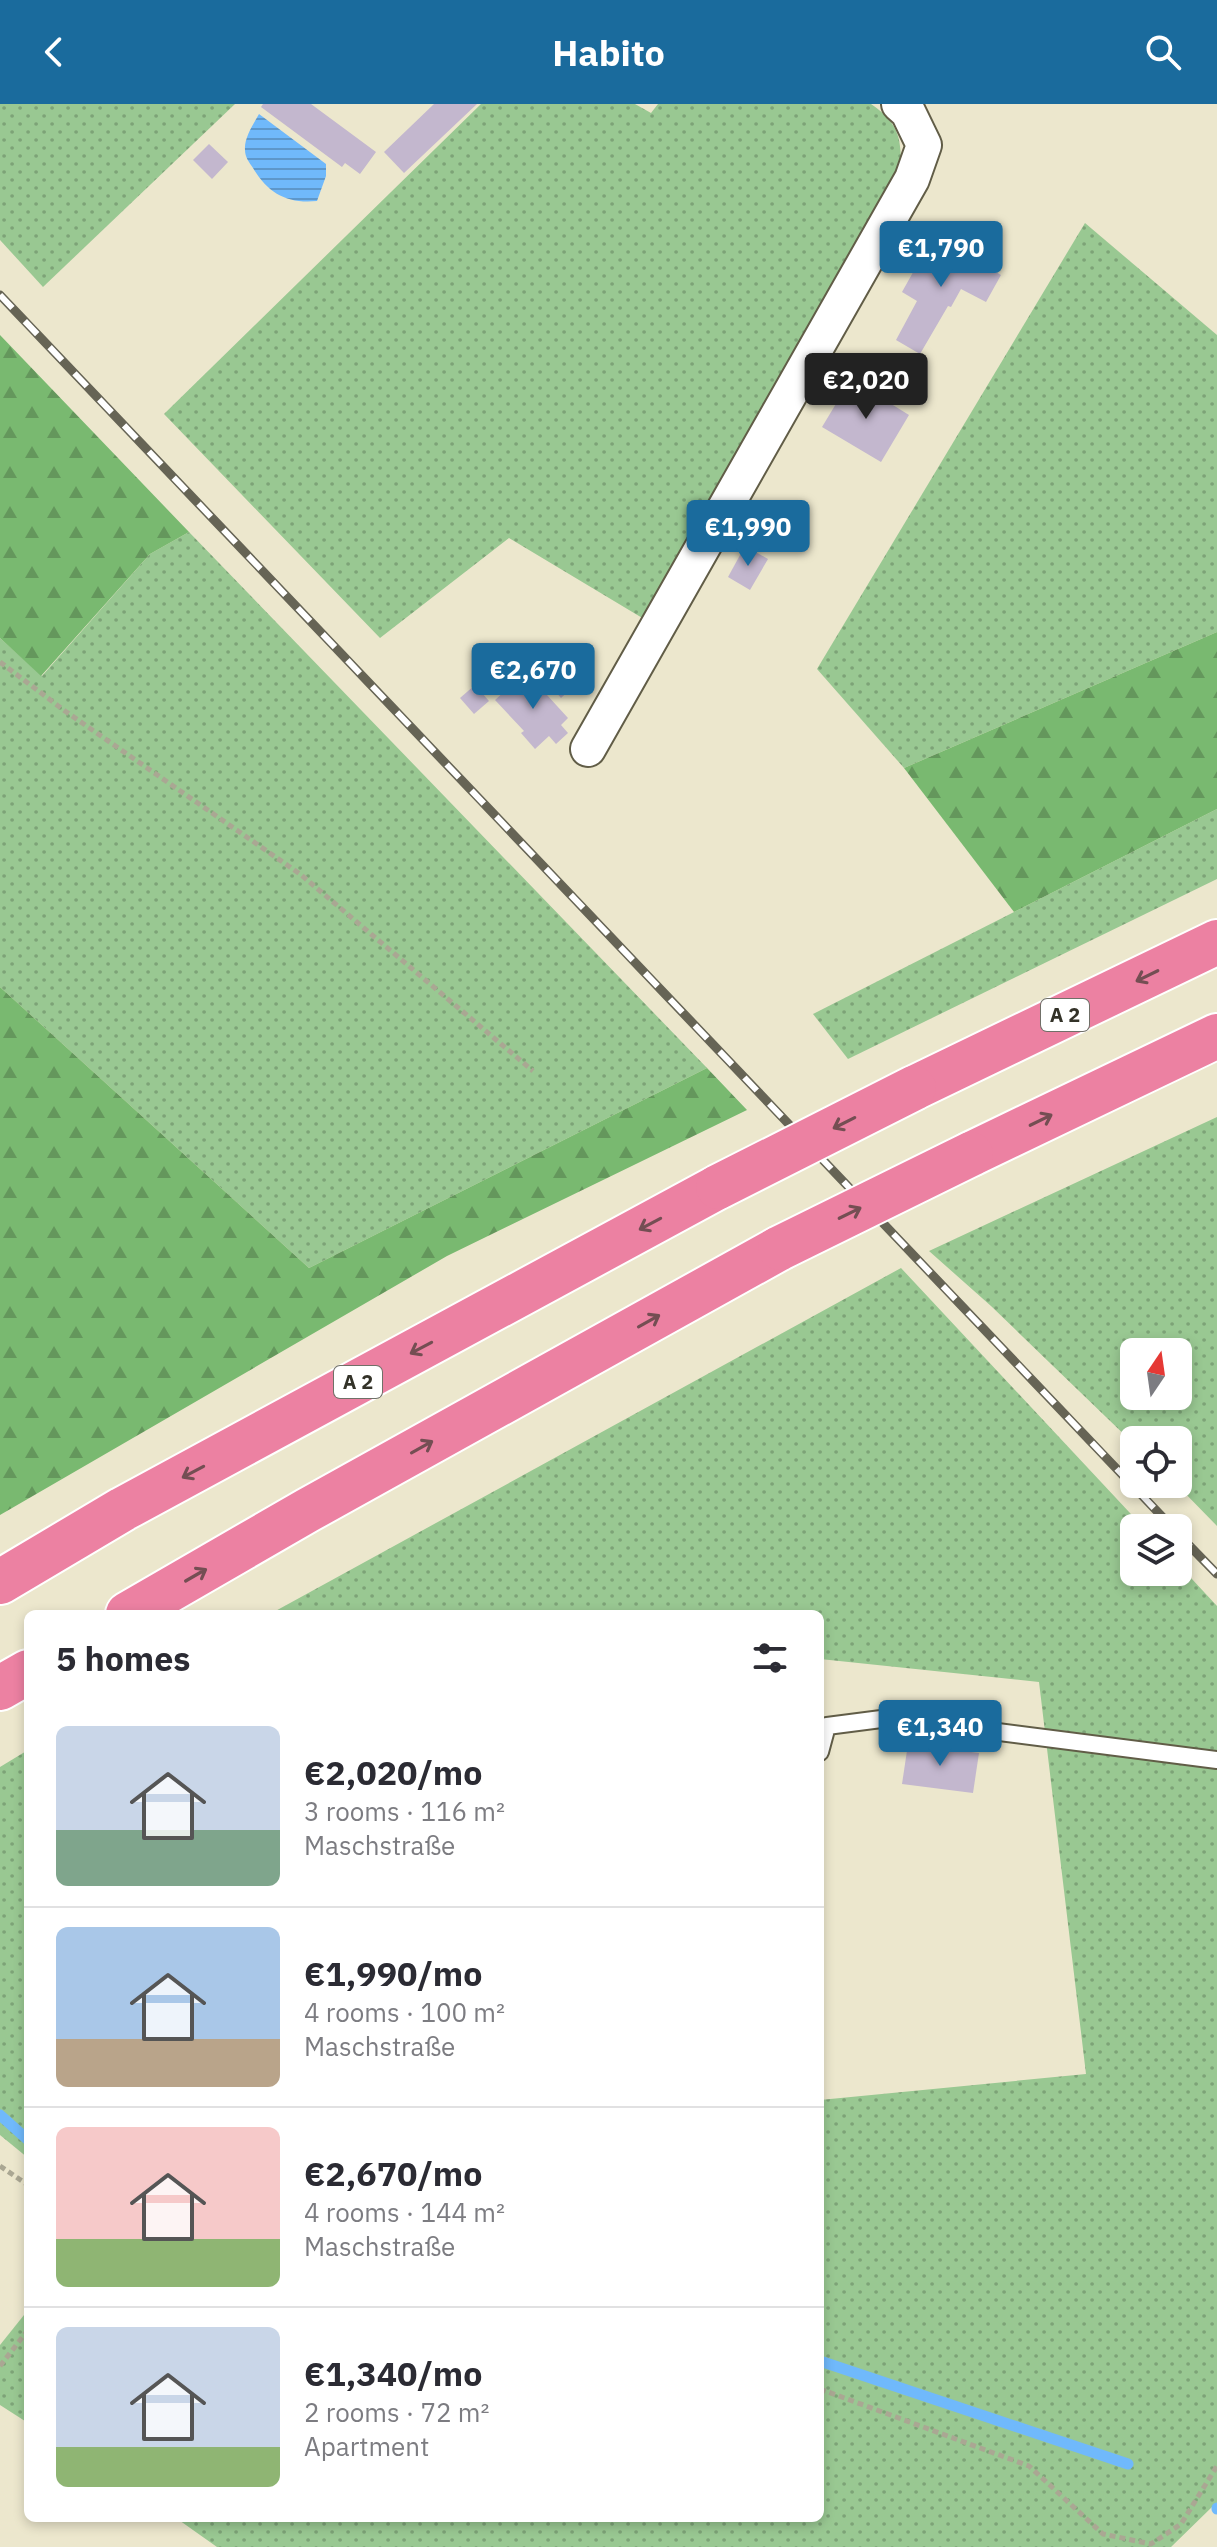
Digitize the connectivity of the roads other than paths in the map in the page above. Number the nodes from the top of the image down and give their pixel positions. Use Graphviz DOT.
graph roads {
  1 [pos="899,104"];
  2 [pos="588,749"];
  3 [pos="1217,942"];
  4 [pos="1217,1036"];
  5 [pos="0,1582"];
  6 [pos="135,1610"];
  7 [pos="24,1674"];
  8 [pos="0,1688"];
  9 [pos="824,1737"];
  10 [pos="1217,1760"];
  1 -- 2 [label="street"];
  3 -- 5 [label="highway, A 2, one-way, bridge"];
  6 -- 4 [label="highway, one-way, bridge"];
  7 -- 8 [label="highway"];
  9 -- 10 [label="lane"];
}
